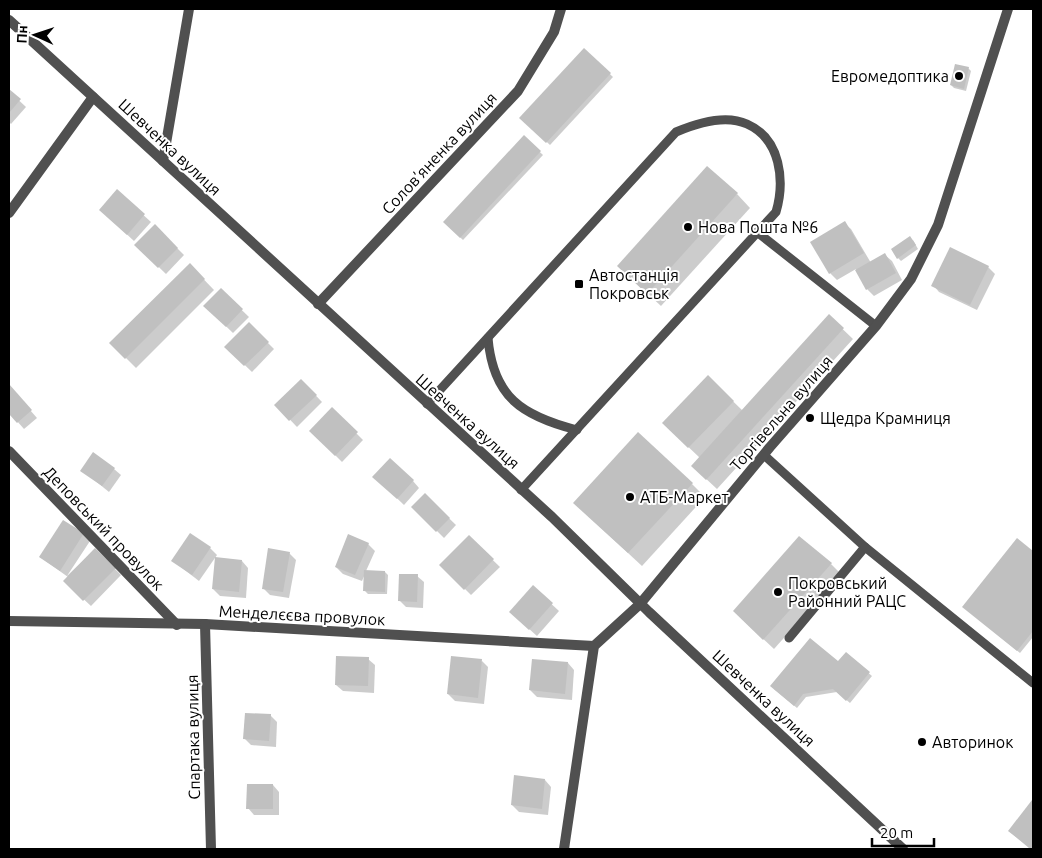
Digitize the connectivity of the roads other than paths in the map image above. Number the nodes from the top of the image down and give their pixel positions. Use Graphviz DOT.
graph roads {
  1 [pos="189,9"];
  2 [pos="561,9"];
  3 [pos="1008,9"];
  4 [pos="9,20"];
  5 [pos="93,97"];
  6 [pos="163,161"];
  7 [pos="9,213"];
  8 [pos="757,232"];
  9 [pos="318,304"];
  10 [pos="876,326"];
  11 [pos="488,338"];
  12 [pos="427,404"];
  13 [pos="577,430"];
  14 [pos="9,451"];
  15 [pos="764,455"];
  16 [pos="521,490"];
  17 [pos="865,547"];
  18 [pos="640,604"];
  19 [pos="9,621"];
  20 [pos="205,624"];
  21 [pos="177,625"];
  22 [pos="789,638"];
  23 [pos="594,646"];
  24 [pos="1033,682"];
  25 [pos="210,849"];
  26 [pos="564,849"];
  27 [pos="903,849"];
  1 -- 6 [label="street"];
  2 -- 9 [label="street, Солов’яненка вулиця"];
  3 -- 10 [label="street, Торгівельна вулиця"];
  4 -- 5 [label="street, Шевченка вулиця"];
  5 -- 6 [label="street, Шевченка вулиця"];
  5 -- 7 [label="street"];
  6 -- 9 [label="street, Шевченка вулиця"];
  8 -- 10 [label="lane"];
  8 -- 11 [label="lane"];
  8 -- 13 [label="lane"];
  9 -- 12 [label="street, Шевченка вулиця"];
  10 -- 15 [label="street, Торгівельна вулиця"];
  11 -- 12 [label="lane"];
  11 -- 13 [label="lane"];
  12 -- 16 [label="street, Шевченка вулиця"];
  13 -- 16 [label="lane"];
  14 -- 21 [label="street, Деповський провулок"];
  15 -- 17 [label="lane"];
  15 -- 18 [label="street, Торгівельна вулиця"];
  16 -- 18 [label="street, Шевченка вулиця"];
  17 -- 22 [label="lane"];
  17 -- 24 [label="lane"];
  18 -- 23 [label="street, Торгівельна вулиця"];
  18 -- 27 [label="street, Шевченка вулиця"];
  19 -- 21 [label="street, Менделєєва провулок"];
  20 -- 21 [label="street, Менделєєва провулок"];
  20 -- 23 [label="street, Менделєєва провулок"];
  20 -- 25 [label="street, Спартака вулиця"];
  23 -- 26 [label="street"];
}
